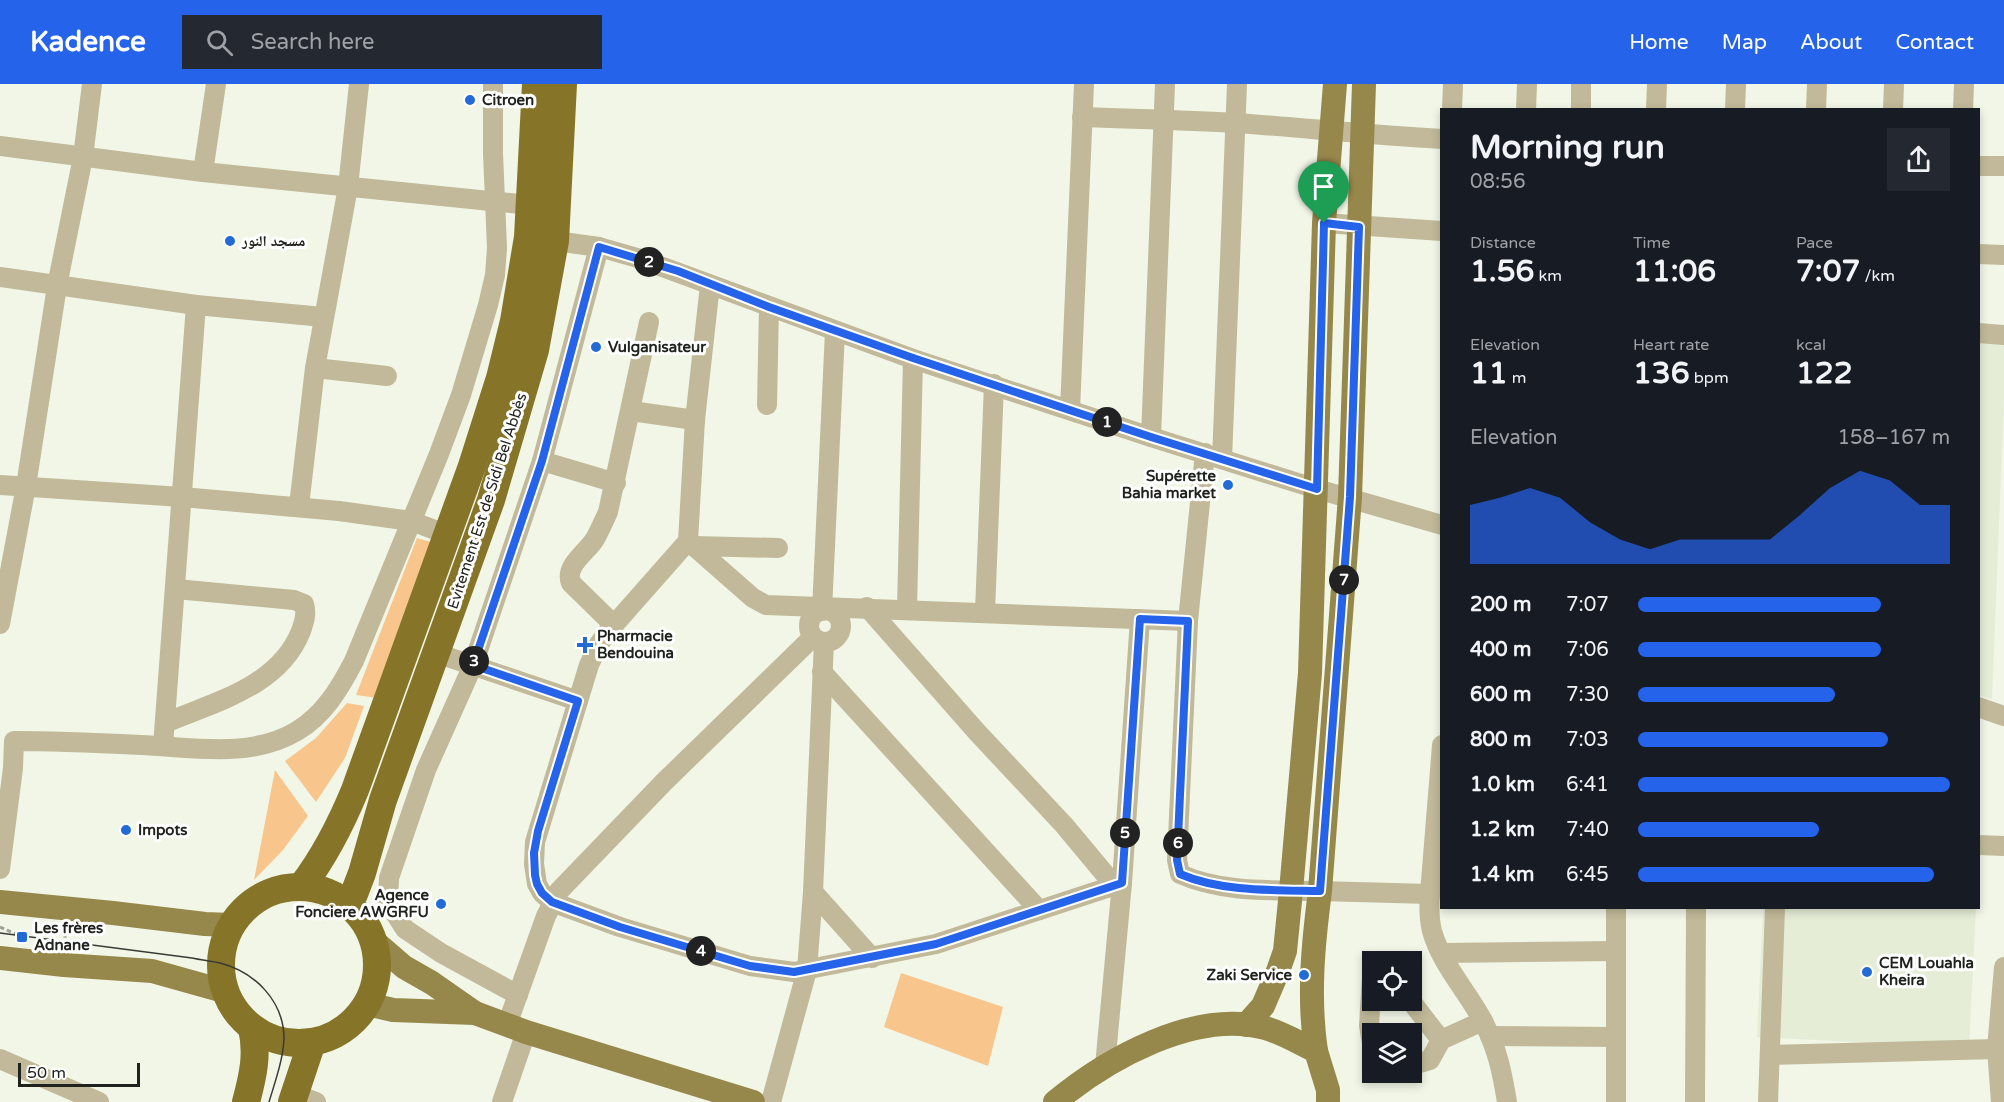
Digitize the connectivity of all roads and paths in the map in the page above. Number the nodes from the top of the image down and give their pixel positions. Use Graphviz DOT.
graph roads {
  1 [pos="92,84"];
  2 [pos="216,84"];
  3 [pos="359,84"];
  4 [pos="493,84"];
  5 [pos="536,84"];
  6 [pos="563,84"];
  7 [pos="1084,84"];
  8 [pos="1165,84"];
  9 [pos="1237,84"];
  10 [pos="1335,84"];
  11 [pos="1364,84"];
  12 [pos="1453,84"];
  13 [pos="1527,84"];
  14 [pos="1581,84"];
  15 [pos="1657,84"];
  16 [pos="1736,84"];
  17 [pos="1817,84"];
  18 [pos="1894,84"];
  19 [pos="1964,84"];
  20 [pos="1452,108"];
  21 [pos="1526,108"];
  22 [pos="1581,108"];
  23 [pos="1656,108"];
  24 [pos="1736,108"];
  25 [pos="1816,108"];
  26 [pos="1893,108"];
  27 [pos="1963,108"];
  28 [pos="1082,117"];
  29 [pos="1164,120"];
  30 [pos="1235,123"];
  31 [pos="1332,130"];
  32 [pos="1362,135"];
  33 [pos="1440,139"];
  34 [pos="0,146"];
  35 [pos="83,157"];
  36 [pos="1980,166"];
  37 [pos="2004,166"];
  38 [pos="203,172"];
  39 [pos="348,187"];
  40 [pos="495,202"];
  41 [pos="530,205"];
  42 [pos="1324,223"];
  43 [pos="1359,227"];
  44 [pos="1440,231"];
  45 [pos="555,242"];
  46 [pos="599,247"];
  47 [pos="1980,254"];
  48 [pos="2004,255"];
  49 [pos="0,277"];
  50 [pos="710,285"];
  51 [pos="57,286"];
  52 [pos="196,305"];
  53 [pos="769,307"];
  54 [pos="323,317"];
  55 [pos="649,322"];
  56 [pos="835,331"];
  57 [pos="1980,333"];
  58 [pos="2004,335"];
  59 [pos="913,358"];
  60 [pos="315,368"];
  61 [pos="387,376"];
  62 [pos="994,384"];
  63 [pos="767,405"];
  64 [pos="1070,410"];
  65 [pos="631,411"];
  66 [pos="695,420"];
  67 [pos="1151,437"];
  68 [pos="1214,456"];
  69 [pos="542,461"];
  70 [pos="616,483"];
  71 [pos="0,485"];
  72 [pos="26,486"];
  73 [pos="1317,489"];
  74 [pos="182,497"];
  75 [pos="1350,497"];
  76 [pos="299,506"];
  77 [pos="411,521"];
  78 [pos="1440,524"];
  79 [pos="446,534"];
  80 [pos="692,543"];
  81 [pos="778,548"];
  82 [pos="176,589"];
  83 [pos="867,607"];
  84 [pos="822,608"];
  85 [pos="907,609"];
  86 [pos="985,612"];
  87 [pos="1140,619"];
  88 [pos="1188,621"];
  89 [pos="0,624"];
  90 [pos="614,625"];
  91 [pos="819,640"];
  92 [pos="436,653"];
  93 [pos="473,665"];
  94 [pos="822,672"];
  95 [pos="578,701"];
  96 [pos="1980,708"];
  97 [pos="2004,716"];
  98 [pos="165,723"];
  99 [pos="7,741"];
  100 [pos="163,746"];
  101 [pos="1440,782"];
  102 [pos="1980,844"];
  103 [pos="2004,846"];
  104 [pos="1437,858"];
  105 [pos="0,869"];
  106 [pos="1118,884"];
  107 [pos="302,886"];
  108 [pos="1290,891"];
  109 [pos="1320,891"];
  110 [pos="813,892"];
  111 [pos="1430,894"];
  112 [pos="0,902"];
  113 [pos="552,902"];
  114 [pos="348,904"];
  115 [pos="1616,909"];
  116 [pos="1696,909"];
  117 [pos="1775,909"];
  118 [pos="1039,910"];
  119 [pos="66,924"];
  120 [pos="231,925"];
  121 [pos="0,927"];
  122 [pos="22,937"];
  123 [pos="374,941"];
  124 [pos="64,949"];
  125 [pos="1615,951"];
  126 [pos="1442,953"];
  127 [pos="0,958"];
  128 [pos="872,958"];
  129 [pos="2004,967"];
  130 [pos="807,970"];
  131 [pos="227,992"];
  132 [pos="518,995"];
  133 [pos="368,1004"];
  134 [pos="1419,1011"];
  135 [pos="475,1012"];
  136 [pos="1246,1025"];
  137 [pos="252,1028"];
  138 [pos="1486,1028"];
  139 [pos="517,1029"];
  140 [pos="1615,1037"];
  141 [pos="1441,1040"];
  142 [pos="312,1042"];
  143 [pos="1997,1049"];
  144 [pos="1316,1051"];
  145 [pos="1770,1055"];
  146 [pos="0,1059"];
  147 [pos="1422,1062"];
  148 [pos="1105,1066"];
  149 [pos="1332,1098"];
  150 [pos="301,1099"];
  151 [pos="99,1102"];
  152 [pos="246,1102"];
  153 [pos="502,1102"];
  154 [pos="753,1102"];
  155 [pos="771,1102"];
  156 [pos="1055,1102"];
  157 [pos="1507,1102"];
  158 [pos="1616,1102"];
  159 [pos="1695,1102"];
  160 [pos="1768,1102"];
  161 [pos="2001,1102"];
  1 -- 35 [label="street"];
  2 -- 38 [label="street"];
  3 -- 39 [label="street"];
  4 -- 40 [label="street"];
  5 -- 41 [label="highway, Evitement Est de Sidi Bel Abbès"];
  6 -- 45 [label="highway, Evitement Est de Sidi Bel Abbès"];
  7 -- 28 [label="street"];
  8 -- 29 [label="street"];
  9 -- 30 [label="street"];
  10 -- 31 [label="main road"];
  11 -- 32 [label="main road"];
  12 -- 20 [label="street"];
  13 -- 21 [label="street"];
  14 -- 22 [label="street"];
  15 -- 23 [label="street"];
  16 -- 24 [label="street"];
  17 -- 25 [label="street"];
  18 -- 26 [label="street"];
  19 -- 27 [label="street"];
  28 -- 29 [label="street"];
  28 -- 64 [label="street"];
  29 -- 30 [label="street"];
  29 -- 67 [label="street"];
  30 -- 31 [label="street"];
  30 -- 68 [label="street"];
  31 -- 32 [label="street"];
  31 -- 42 [label="main road"];
  32 -- 33 [label="street"];
  32 -- 43 [label="main road"];
  34 -- 35 [label="street"];
  35 -- 38 [label="street"];
  35 -- 51 [label="street"];
  36 -- 37 [label="street"];
  38 -- 39 [label="street"];
  39 -- 40 [label="street"];
  39 -- 54 [label="street"];
  40 -- 41 [label="street"];
  40 -- 77 [label="street"];
  41 -- 79 [label="highway, Evitement Est de Sidi Bel Abbès"];
  42 -- 43 [label="street"];
  42 -- 73 [label="main road"];
  43 -- 44 [label="street"];
  43 -- 75 [label="main road"];
  45 -- 46 [label="street"];
  45 -- 92 [label="highway, Evitement Est de Sidi Bel Abbès"];
  46 -- 50 [label="street"];
  46 -- 69 [label="street"];
  47 -- 48 [label="street"];
  49 -- 51 [label="street"];
  50 -- 53 [label="street"];
  50 -- 66 [label="street"];
  51 -- 52 [label="street"];
  51 -- 72 [label="street"];
  52 -- 54 [label="street"];
  52 -- 74 [label="street"];
  53 -- 56 [label="street"];
  53 -- 63 [label="street"];
  54 -- 60 [label="street"];
  55 -- 65 [label="street"];
  56 -- 59 [label="street"];
  56 -- 84 [label="street"];
  57 -- 58 [label="street"];
  59 -- 62 [label="street"];
  59 -- 85 [label="street"];
  60 -- 61 [label="street"];
  60 -- 76 [label="street"];
  62 -- 64 [label="street"];
  62 -- 86 [label="street"];
  64 -- 67 [label="street"];
  65 -- 66 [label="street"];
  65 -- 70 [label="street"];
  66 -- 80 [label="street"];
  67 -- 68 [label="street"];
  68 -- 73 [label="street"];
  68 -- 88 [label="street"];
  69 -- 70 [label="street"];
  69 -- 93 [label="street"];
  70 -- 90 [label="street"];
  71 -- 72 [label="street"];
  72 -- 74 [label="street"];
  72 -- 89 [label="street"];
  73 -- 75 [label="street"];
  73 -- 108 [label="main road"];
  74 -- 76 [label="street"];
  74 -- 82 [label="street"];
  75 -- 78 [label="street"];
  75 -- 109 [label="main road"];
  76 -- 77 [label="street"];
  77 -- 79 [label="street"];
  77 -- 100 [label="street"];
  79 -- 107 [label="highway, Evitement Est de Sidi Bel Abbès"];
  80 -- 81 [label="street"];
  80 -- 84 [label="street"];
  80 -- 90 [label="street"];
  82 -- 98 [label="street"];
  82 -- 98 [label="street"];
  83 -- 84 [label="street"];
  83 -- 85 [label="street"];
  83 -- 106 [label="street"];
  84 -- 91 [label="street"];
  84 -- 91 [label="street"];
  85 -- 86 [label="street"];
  86 -- 87 [label="street"];
  87 -- 88 [label="street"];
  87 -- 106 [label="street"];
  88 -- 108 [label="street"];
  90 -- 95 [label="street"];
  91 -- 94 [label="street"];
  91 -- 113 [label="street"];
  92 -- 93 [label="street"];
  92 -- 114 [label="highway, Evitement Est de Sidi Bel Abbès"];
  93 -- 95 [label="street"];
  93 -- 132 [label="street"];
  94 -- 110 [label="street"];
  94 -- 118 [label="street"];
  95 -- 113 [label="street"];
  96 -- 97 [label="street"];
  98 -- 100 [label="street"];
  99 -- 100 [label="street"];
  99 -- 105 [label="street"];
  101 -- 104 [label="street"];
  102 -- 103 [label="street"];
  104 -- 111 [label="street"];
  106 -- 118 [label="street"];
  106 -- 148 [label="street"];
  107 -- 114 [label="highway"];
  107 -- 120 [label="highway"];
  108 -- 109 [label="street"];
  108 -- 136 [label="main road"];
  109 -- 111 [label="street"];
  109 -- 144 [label="main road"];
  110 -- 128 [label="street"];
  110 -- 130 [label="street"];
  111 -- 126 [label="street"];
  112 -- 120 [label="main road"];
  113 -- 130 [label="street"];
  113 -- 132 [label="street"];
  114 -- 123 [label="highway"];
  115 -- 125 [label="street"];
  116 -- 159 [label="street"];
  117 -- 145 [label="street"];
  118 -- 128 [label="street"];
  119 -- 124 [label="path"];
  120 -- 131 [label="highway"];
  121 -- 122 [label="path"];
  123 -- 133 [label="highway"];
  123 -- 135 [label="main road"];
  125 -- 126 [label="street"];
  125 -- 140 [label="street"];
  126 -- 138 [label="street"];
  127 -- 131 [label="main road"];
  128 -- 130 [label="street"];
  129 -- 143 [label="street"];
  130 -- 155 [label="street"];
  131 -- 137 [label="highway"];
  132 -- 139 [label="street"];
  133 -- 135 [label="main road"];
  133 -- 142 [label="highway"];
  134 -- 141 [label="street"];
  135 -- 139 [label="main road"];
  136 -- 144 [label="main road"];
  136 -- 148 [label="main road"];
  137 -- 142 [label="highway"];
  137 -- 152 [label="highway"];
  138 -- 140 [label="street"];
  138 -- 141 [label="street"];
  138 -- 157 [label="street"];
  139 -- 153 [label="street"];
  139 -- 154 [label="main road"];
  140 -- 158 [label="street"];
  141 -- 147 [label="street"];
  142 -- 150 [label="highway"];
  143 -- 145 [label="street"];
  143 -- 161 [label="street"];
  144 -- 149 [label="main road"];
  145 -- 160 [label="street"];
  146 -- 151 [label="street"];
  148 -- 156 [label="main road"];
}
